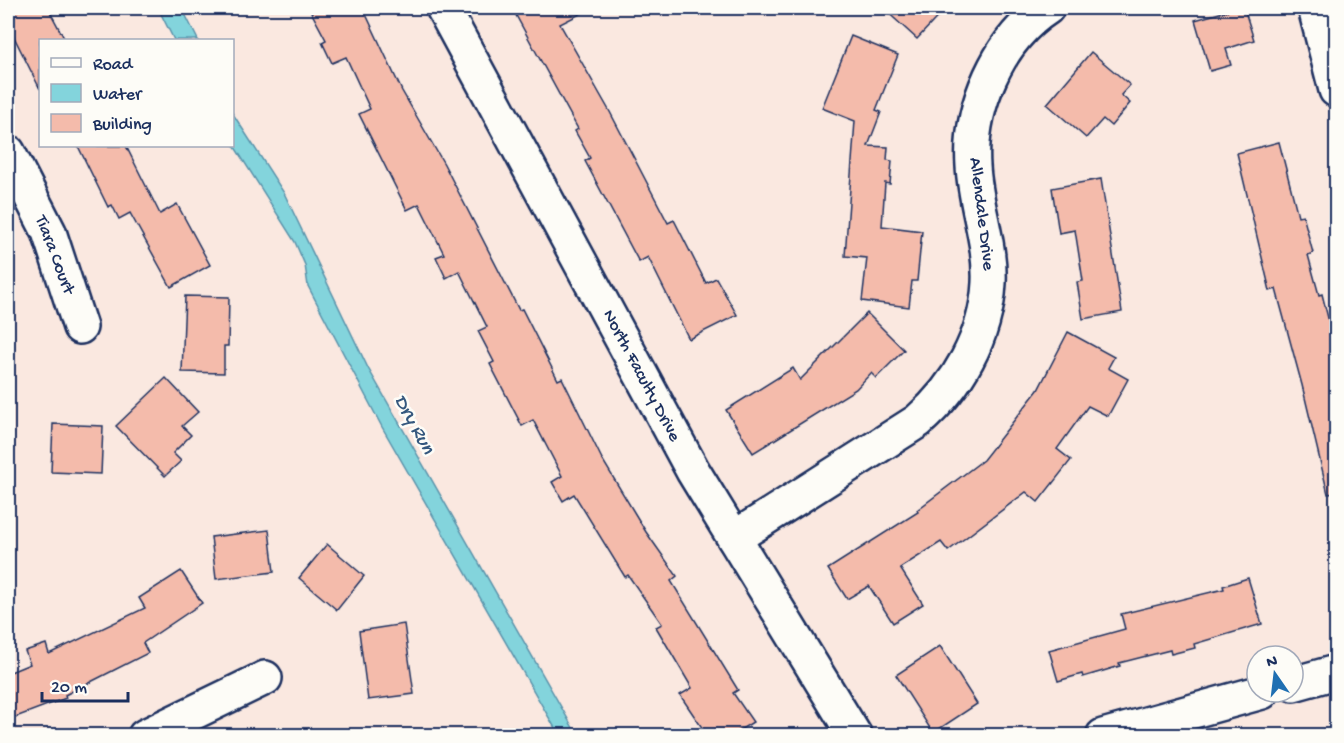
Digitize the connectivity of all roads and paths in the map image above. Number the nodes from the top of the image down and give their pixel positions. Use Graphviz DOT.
graph roads {
  1 [pos="443,8"];
  2 [pos="1047,8"];
  3 [pos="1315,8"];
  4 [pos="1336,90"];
  5 [pos="8,152"];
  6 [pos="80,327"];
  7 [pos="734,538"];
  8 [pos="1336,672"];
  9 [pos="265,678"];
  10 [pos="1305,681"];
  11 [pos="1245,697"];
  12 [pos="145,735"];
  13 [pos="855,735"];
  14 [pos="1103,735"];
  1 -- 7 [label="street, North Faculty Drive"];
  2 -- 7 [label="street, Allendale Drive"];
  3 -- 4 [label="street"];
  5 -- 6 [label="street, Tiara Court"];
  7 -- 13 [label="street, North Faculty Drive"];
  8 -- 10 [label="street"];
  9 -- 12 [label="street"];
  11 -- 14 [label="street"];
}
